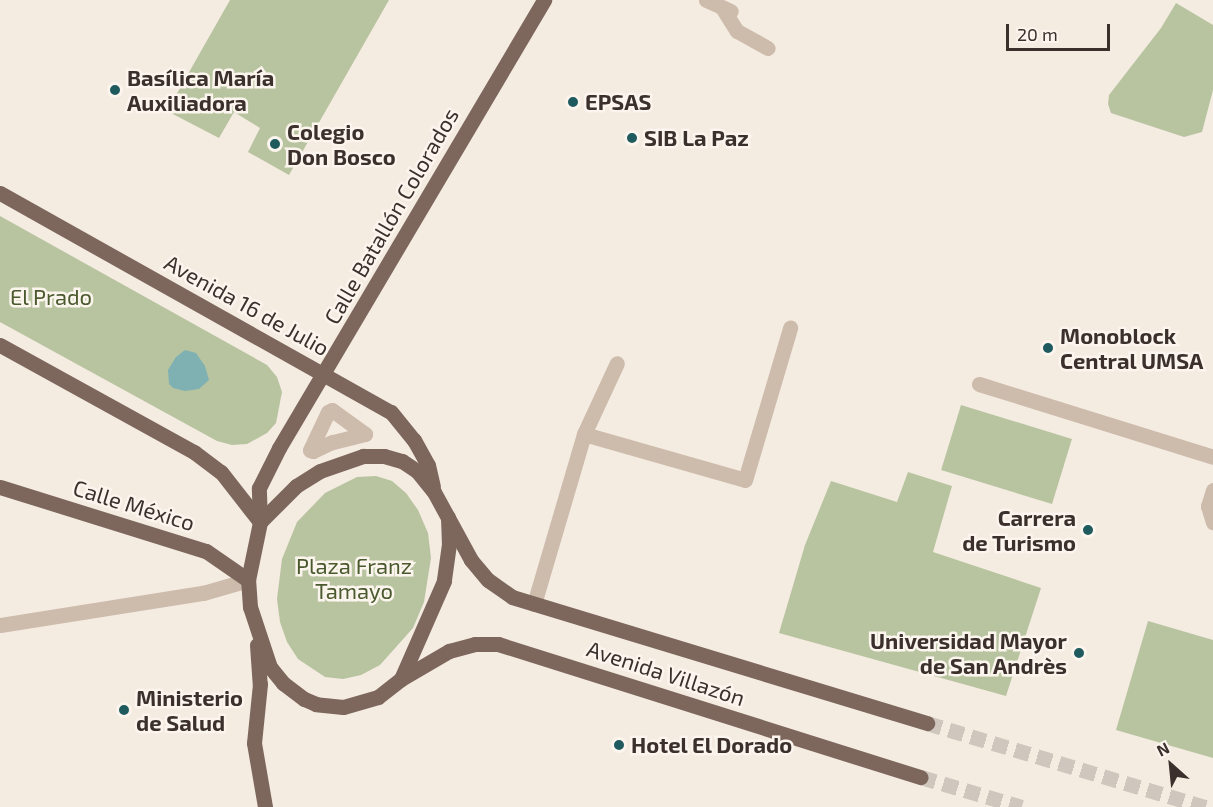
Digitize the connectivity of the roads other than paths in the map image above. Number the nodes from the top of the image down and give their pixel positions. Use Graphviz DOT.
graph roads {
  1 [pos="544,0"];
  2 [pos="706,0"];
  3 [pos="768,48"];
  4 [pos="0,193"];
  5 [pos="790,328"];
  6 [pos="0,345"];
  7 [pos="617,363"];
  8 [pos="325,375"];
  9 [pos="979,384"];
  10 [pos="584,434"];
  11 [pos="1213,457"];
  12 [pos="0,487"];
  13 [pos="1213,490"];
  14 [pos="434,492"];
  15 [pos="448,517"];
  16 [pos="260,522"];
  17 [pos="1213,522"];
  18 [pos="248,580"];
  19 [pos="534,604"];
  20 [pos="0,625"];
  21 [pos="255,627"];
  22 [pos="401,679"];
  23 [pos="927,723"];
  24 [pos="921,777"];
  25 [pos="265,807"];
  1 -- 8 [label="main road, Calle Batallón Colorados"];
  2 -- 3 [label="street"];
  4 -- 8 [label="main road, Avenida 16 de Julio"];
  5 -- 10 [label="street"];
  6 -- 16 [label="main road"];
  7 -- 10 [label="street"];
  8 -- 14 [label="main road, Avenida 16 de Julio"];
  8 -- 16 [label="main road, Calle Batallón Colorados"];
  9 -- 11 [label="street"];
  10 -- 19 [label="street"];
  12 -- 18 [label="main road, Calle México"];
  13 -- 17 [label="street"];
  14 -- 15 [label="main road"];
  14 -- 16 [label="main road"];
  15 -- 19 [label="main road, Avenida Villazón"];
  15 -- 22 [label="main road"];
  16 -- 18 [label="main road"];
  18 -- 20 [label="street"];
  18 -- 21 [label="main road"];
  19 -- 23 [label="main road, Avenida Villazón"];
  21 -- 22 [label="main road"];
  21 -- 25 [label="main road"];
  22 -- 24 [label="main road, Avenida Villazón"];
}
